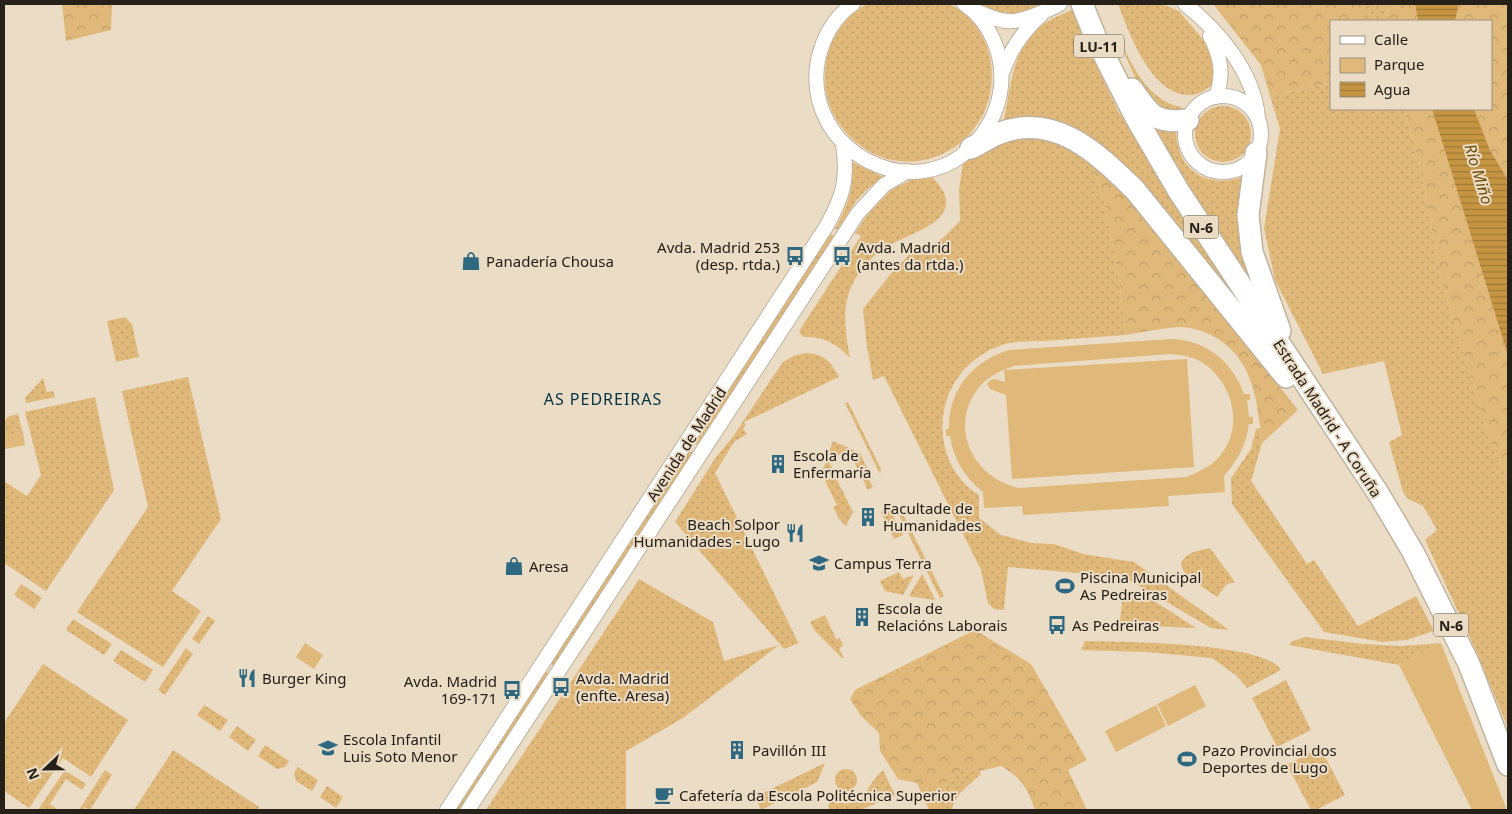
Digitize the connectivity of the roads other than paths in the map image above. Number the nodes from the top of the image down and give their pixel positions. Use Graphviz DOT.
graph roads {
  1 [pos="853,4"];
  2 [pos="1060,4"];
  3 [pos="1185,4"];
  4 [pos="967,6"];
  5 [pos="1090,6"];
  6 [pos="1043,13"];
  7 [pos="1202,19"];
  8 [pos="1002,73"];
  9 [pos="1120,87"];
  10 [pos="1216,97"];
  11 [pos="1188,120"];
  12 [pos="1259,122"];
  13 [pos="843,143"];
  14 [pos="971,148"];
  15 [pos="1256,153"];
  16 [pos="908,171"];
  17 [pos="1291,362"];
  18 [pos="1331,423"];
  19 [pos="1508,764"];
  20 [pos="447,810"];
  21 [pos="468,810"];
  1 -- 13 [label="street"];
  2 -- 6 [label="street"];
  3 -- 7 [label="street"];
  4 -- 6 [label="street"];
  4 -- 8 [label="street"];
  5 -- 9 [label="highway, Estrada Madrid - A Coruña / LU-11"];
  5 -- 11 [label="highway"];
  6 -- 8 [label="street"];
  7 -- 10 [label="street"];
  7 -- 12 [label="street"];
  8 -- 14 [label="street"];
  9 -- 17 [label="highway, Estrada Madrid - A Coruña / N-6"];
  10 -- 11 [label="street"];
  10 -- 12 [label="street"];
  11 -- 15 [label="street"];
  12 -- 15 [label="street"];
  13 -- 16 [label="street"];
  13 -- 20 [label="street, Avenida de Madrid"];
  14 -- 16 [label="street"];
  14 -- 18 [label="highway"];
  15 -- 17 [label="highway"];
  16 -- 21 [label="street, Avenida de Madrid"];
  17 -- 18 [label="highway, Estrada Madrid - A Coruña / N-6"];
  18 -- 19 [label="highway, Estrada Madrid - A Coruña / N-6"];
}
